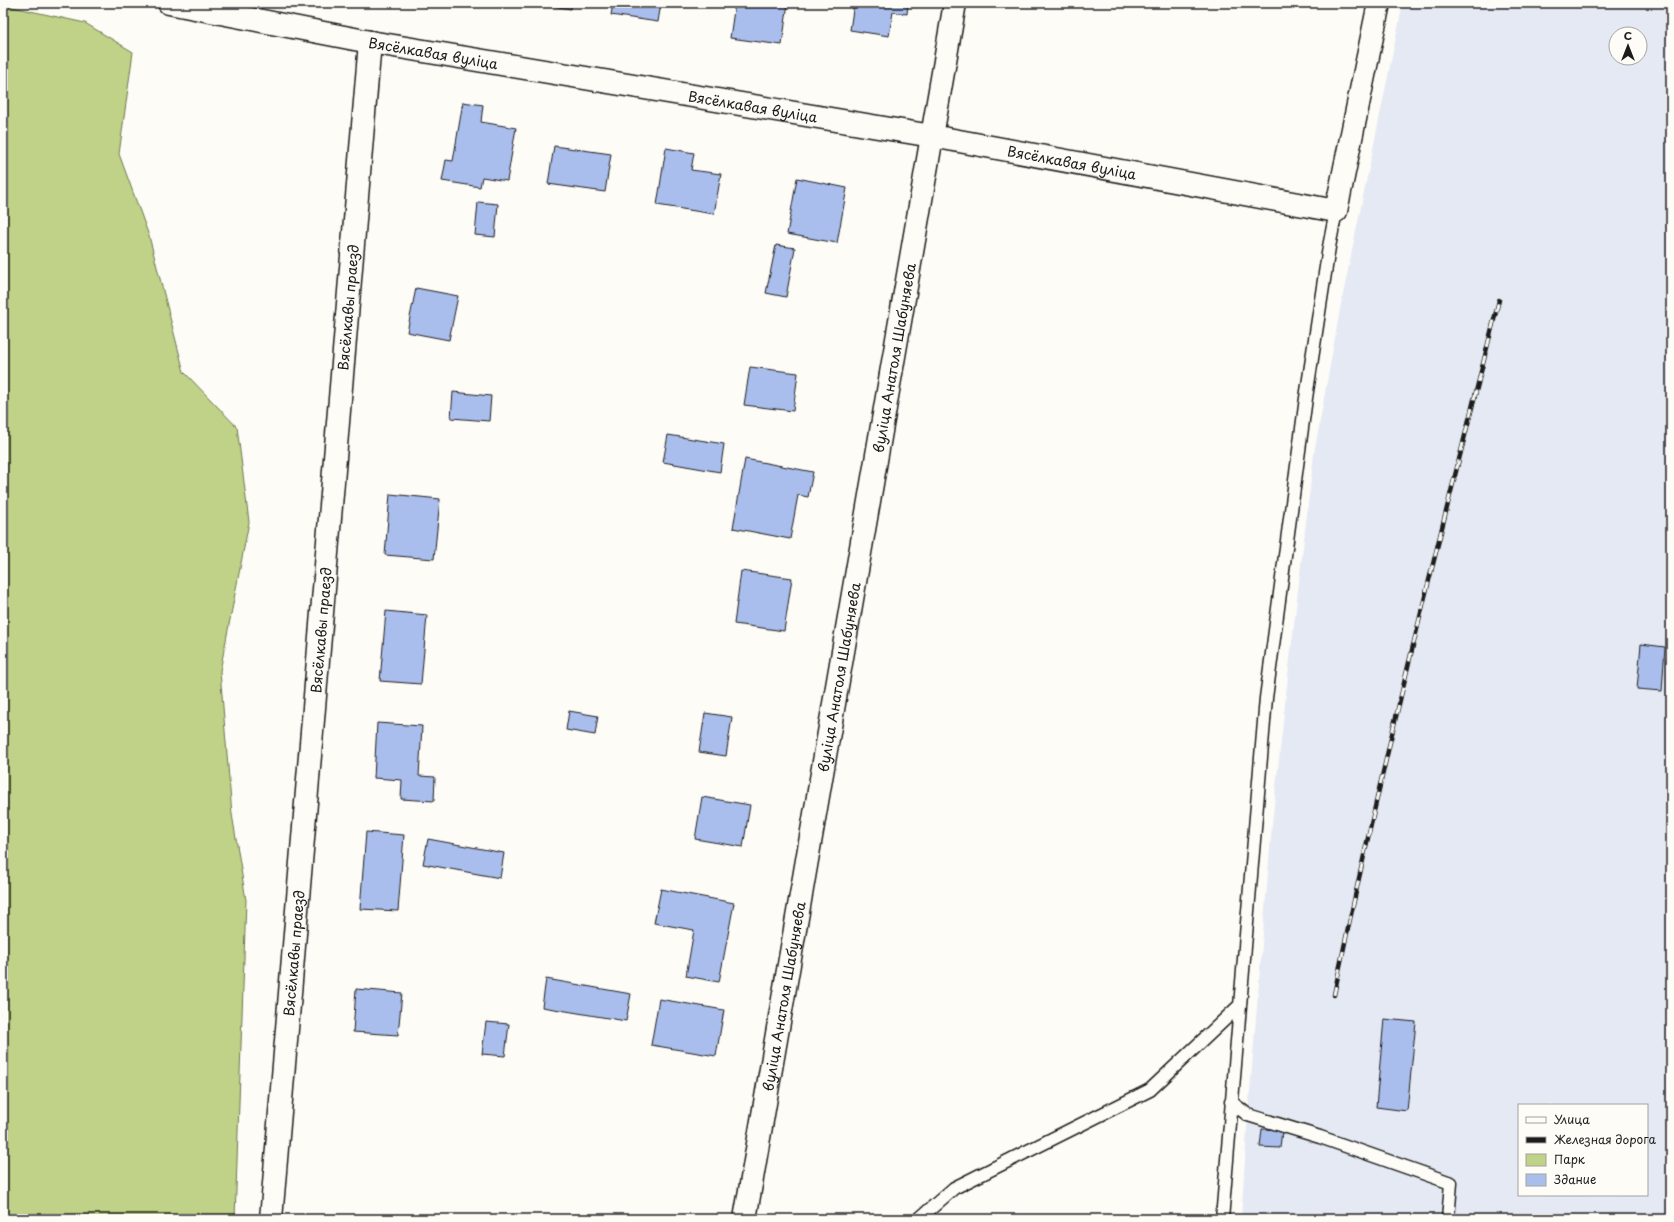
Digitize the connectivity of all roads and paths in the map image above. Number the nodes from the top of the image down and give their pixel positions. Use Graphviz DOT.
graph roads {
  1 [pos="169,3"];
  2 [pos="955,3"];
  3 [pos="1379,3"];
  4 [pos="370,42"];
  5 [pos="932,136"];
  6 [pos="1336,211"];
  7 [pos="1239,1006"];
  8 [pos="1231,1102"];
  9 [pos="271,1219"];
  10 [pos="744,1219"];
  11 [pos="919,1219"];
  12 [pos="1222,1219"];
  13 [pos="1448,1219"];
  1 -- 4 [label="street, Вясёлкавая вуліца"];
  2 -- 5 [label="street, вуліца Анатоля Шабуняева"];
  3 -- 6 [label="street"];
  4 -- 5 [label="street, Вясёлкавая вуліца"];
  4 -- 9 [label="street, Вясёлкавы праезд"];
  5 -- 6 [label="street, Вясёлкавая вуліца"];
  5 -- 10 [label="street, вуліца Анатоля Шабуняева"];
  6 -- 7 [label="lane"];
  7 -- 8 [label="lane"];
  7 -- 11 [label="lane"];
  8 -- 12 [label="lane"];
  8 -- 13 [label="lane"];
}
